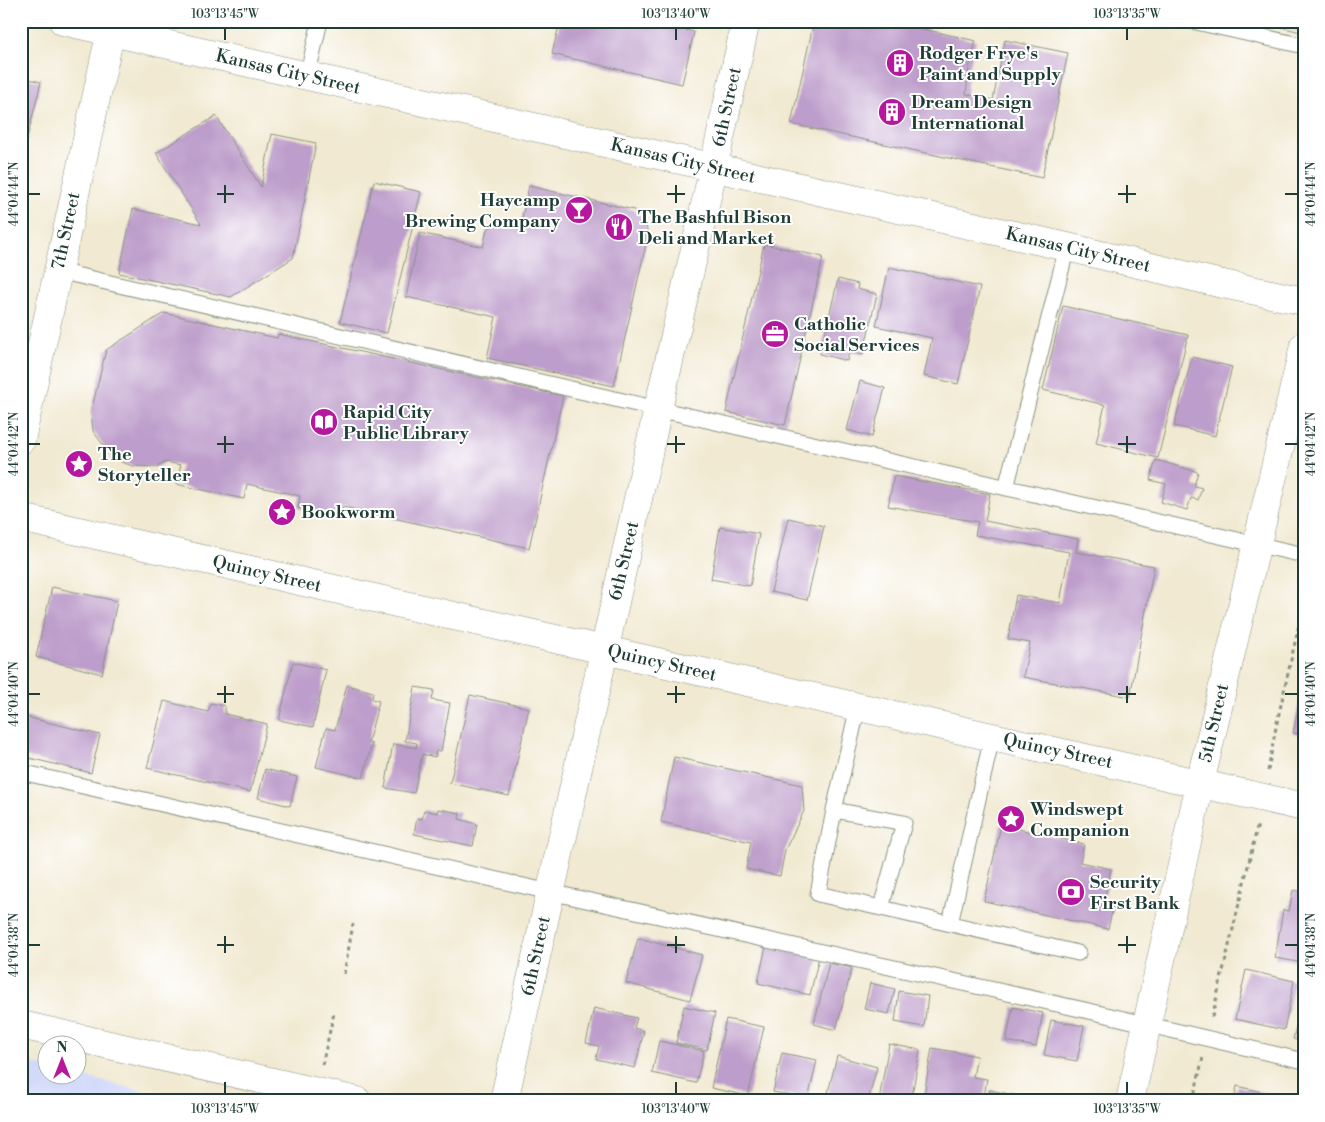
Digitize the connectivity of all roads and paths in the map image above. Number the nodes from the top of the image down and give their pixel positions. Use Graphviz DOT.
graph roads {
  1 [pos="63,21"];
  2 [pos="320,21"];
  3 [pos="746,21"];
  4 [pos="1192,21"];
  5 [pos="111,27"];
  6 [pos="1304,46"];
  7 [pos="307,77"];
  8 [pos="714,168"];
  9 [pos="1067,247"];
  10 [pos="58,271"];
  11 [pos="1304,301"];
  12 [pos="1304,346"];
  13 [pos="658,409"];
  14 [pos="21,440"];
  15 [pos="1006,488"];
  16 [pos="21,518"];
  17 [pos="1257,544"];
  18 [pos="1304,555"];
  19 [pos="1304,602"];
  20 [pos="604,650"];
  21 [pos="858,707"];
  22 [pos="992,737"];
  23 [pos="21,772"];
  24 [pos="1200,783"];
  25 [pos="1264,797"];
  26 [pos="1304,807"];
  27 [pos="834,810"];
  28 [pos="550,892"];
  29 [pos="881,908"];
  30 [pos="353,924"];
  31 [pos="950,924"];
  32 [pos="1078,953"];
  33 [pos="344,974"];
  34 [pos="334,1013"];
  35 [pos="1147,1024"];
  36 [pos="21,1025"];
  37 [pos="1207,1038"];
  38 [pos="1304,1061"];
  39 [pos="321,1068"];
  40 [pos="358,1101"];
  41 [pos="504,1101"];
  42 [pos="1130,1101"];
  43 [pos="1193,1101"];
  1 -- 5 [label="street, Kansas City Street"];
  2 -- 7 [label="lane"];
  3 -- 8 [label="street, 6th Street"];
  4 -- 6 [label="lane"];
  5 -- 7 [label="street, Kansas City Street"];
  5 -- 10 [label="street, 7th Street"];
  7 -- 8 [label="street, Kansas City Street"];
  8 -- 9 [label="street, Kansas City Street"];
  8 -- 13 [label="street, 6th Street"];
  9 -- 11 [label="street, Kansas City Street"];
  9 -- 15 [label="lane"];
  10 -- 13 [label="lane"];
  10 -- 14 [label="street, 7th Street"];
  12 -- 17 [label="street, 5th Street"];
  13 -- 15 [label="lane"];
  13 -- 20 [label="street, 6th Street"];
  15 -- 17 [label="lane"];
  16 -- 20 [label="street, Quincy Street"];
  17 -- 18 [label="lane"];
  17 -- 24 [label="street, 5th Street"];
  19 -- 25 [label="path"];
  20 -- 21 [label="street, Quincy Street"];
  20 -- 28 [label="street, 6th Street"];
  21 -- 22 [label="street, Quincy Street"];
  21 -- 27 [label="lane"];
  22 -- 24 [label="street, Quincy Street"];
  22 -- 31 [label="lane"];
  23 -- 28 [label="lane"];
  24 -- 25 [label="street, Quincy Street"];
  24 -- 35 [label="street, 5th Street"];
  25 -- 26 [label="street, Quincy Street"];
  25 -- 37 [label="path"];
  27 -- 29 [label="lane"];
  27 -- 29 [label="lane"];
  28 -- 35 [label="lane"];
  28 -- 41 [label="street, 6th Street"];
  29 -- 31 [label="lane"];
  30 -- 33 [label="path"];
  31 -- 32 [label="lane"];
  34 -- 39 [label="path"];
  35 -- 37 [label="lane"];
  35 -- 42 [label="street, 5th Street"];
  36 -- 40 [label="street"];
  37 -- 38 [label="lane"];
  37 -- 43 [label="path"];
}
